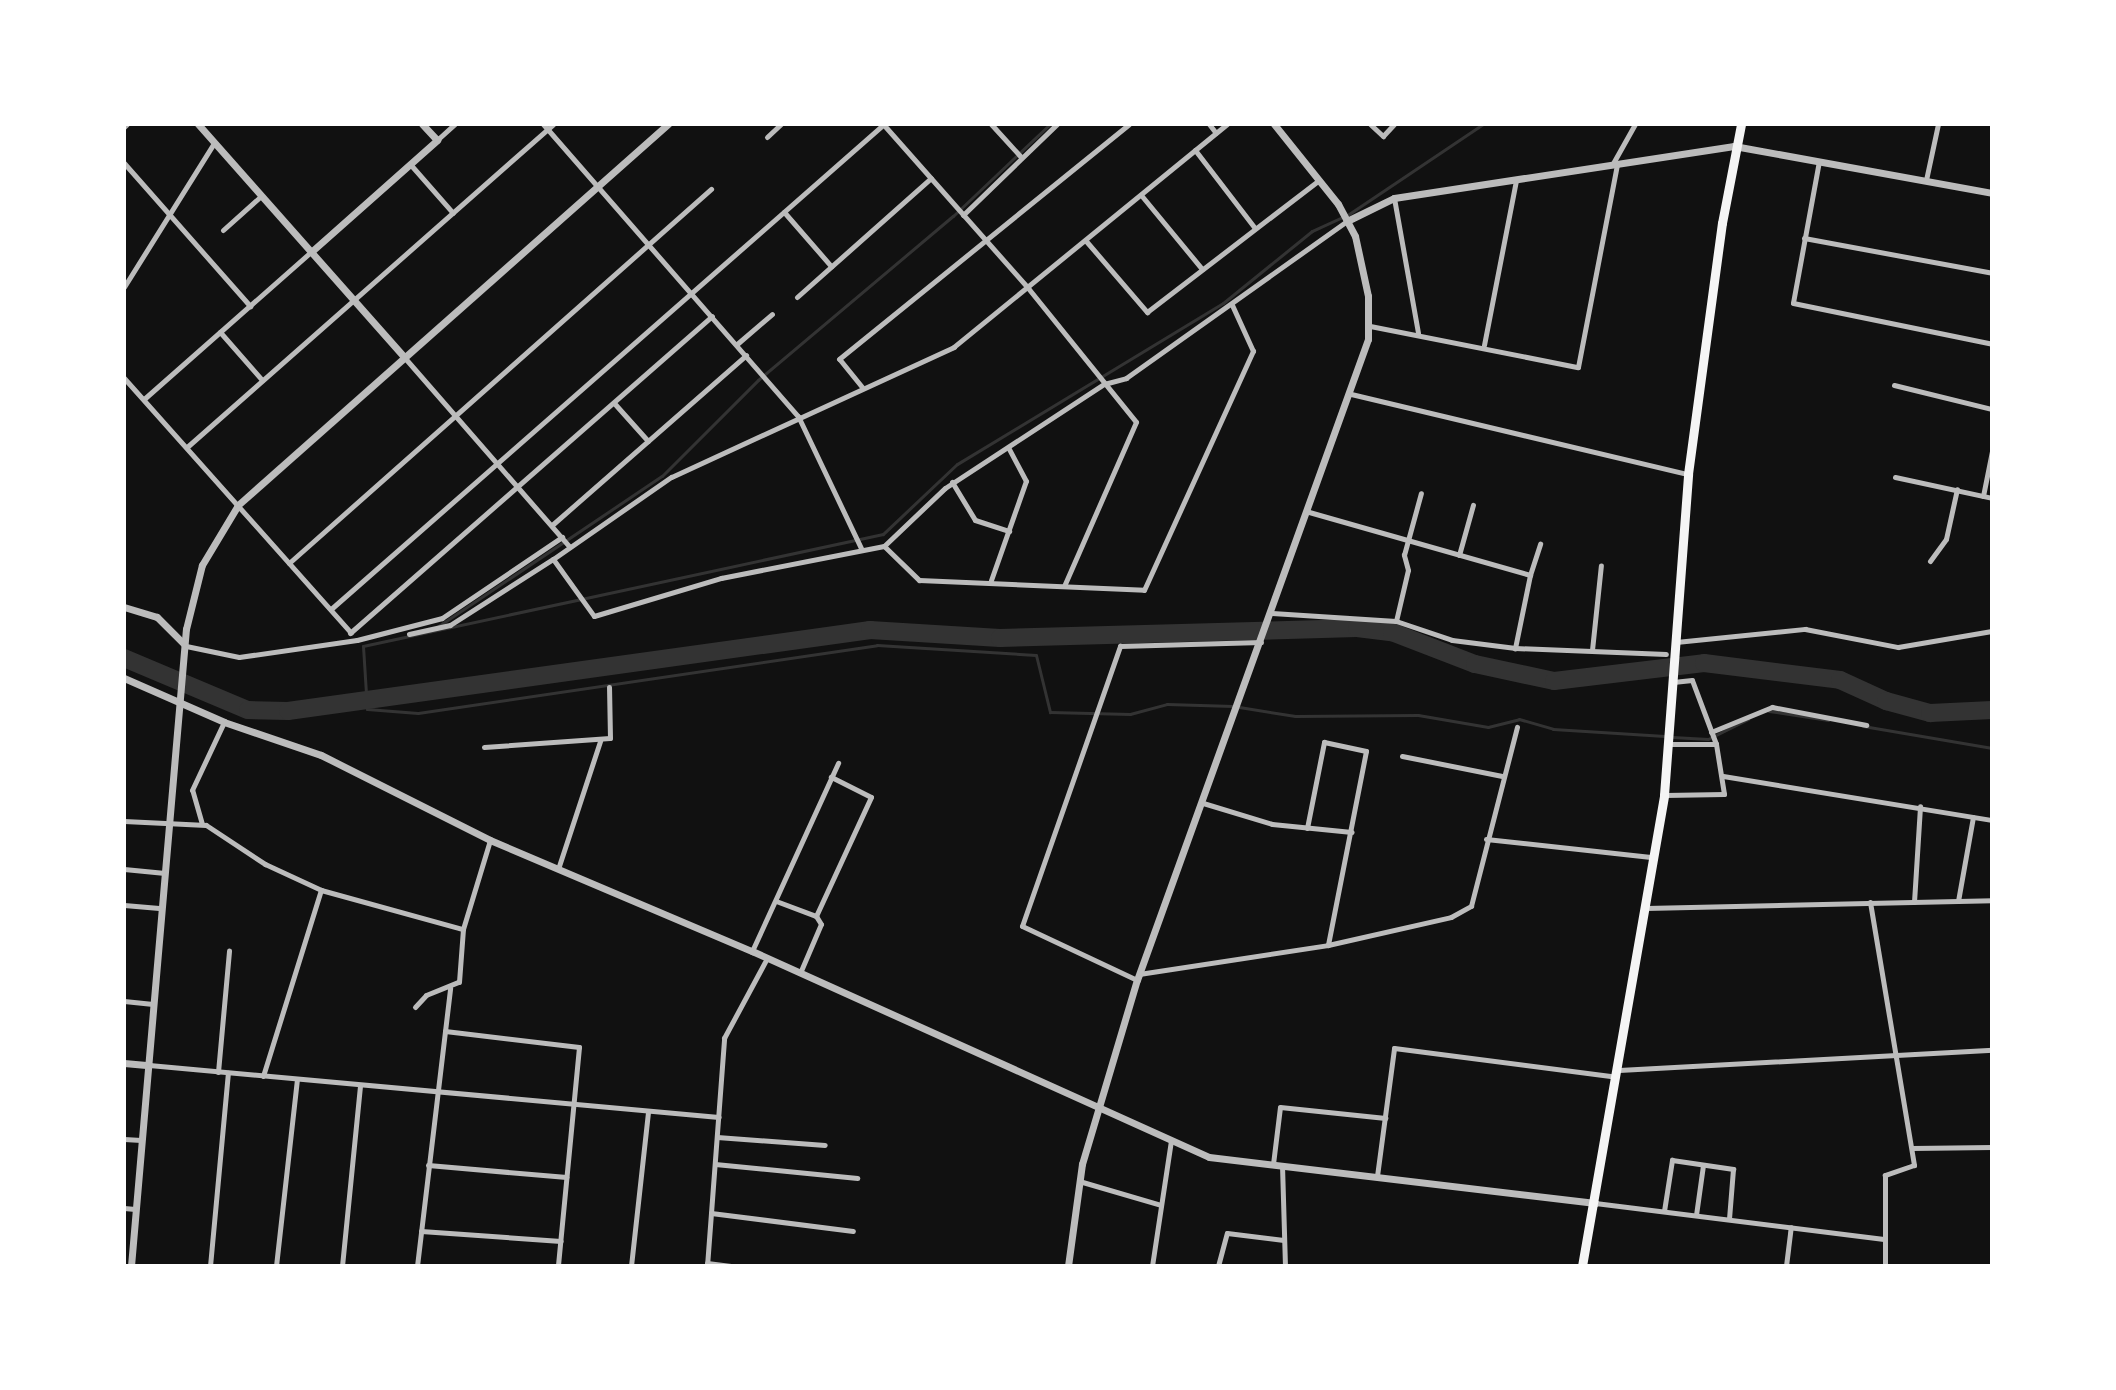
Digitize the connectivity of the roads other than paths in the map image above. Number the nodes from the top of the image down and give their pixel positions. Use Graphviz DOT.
graph roads {
  1 [pos="198,124"];
  2 [pos="422,124"];
  3 [pos="455,124"];
  4 [pos="668,124"];
  5 [pos="781,124"];
  6 [pos="883,124"];
  7 [pos="991,124"];
  8 [pos="1057,124"];
  9 [pos="1129,124"];
  10 [pos="1209,124"];
  11 [pos="1227,124"];
  12 [pos="1274,124"];
  13 [pos="1370,124"];
  14 [pos="1394,124"];
  15 [pos="1635,124"];
  16 [pos="1741,124"];
  17 [pos="1938,124"];
  18 [pos="548,126"];
  19 [pos="1216,133"];
  20 [pos="767,137"];
  21 [pos="437,140"];
  22 [pos="214,143"];
  23 [pos="1734,146"];
  24 [pos="1195,150"];
  25 [pos="1021,157"];
  26 [pos="1819,160"];
  27 [pos="124,163"];
  28 [pos="410,164"];
  29 [pos="1614,164"];
  30 [pos="931,178"];
  31 [pos="1319,180"];
  32 [pos="1926,180"];
  33 [pos="1516,181"];
  34 [pos="598,186"];
  35 [pos="711,189"];
  36 [pos="1992,193"];
  37 [pos="1141,195"];
  38 [pos="261,196"];
  39 [pos="1394,198"];
  40 [pos="784,212"];
  41 [pos="453,213"];
  42 [pos="963,215"];
  43 [pos="171,217"];
  44 [pos="1347,221"];
  45 [pos="1254,227"];
  46 [pos="223,230"];
  47 [pos="1804,238"];
  48 [pos="987,241"];
  49 [pos="1086,241"];
  50 [pos="649,244"];
  51 [pos="311,252"];
  52 [pos="831,266"];
  53 [pos="1202,269"];
  54 [pos="1992,273"];
  55 [pos="124,287"];
  56 [pos="1028,288"];
  57 [pos="692,293"];
  58 [pos="797,297"];
  59 [pos="354,300"];
  60 [pos="1232,305"];
  61 [pos="250,306"];
  62 [pos="772,314"];
  63 [pos="712,316"];
  64 [pos="1370,326"];
  65 [pos="220,332"];
  66 [pos="1418,333"];
  67 [pos="737,344"];
  68 [pos="1992,344"];
  69 [pos="1484,345"];
  70 [pos="746,355"];
  71 [pos="404,357"];
  72 [pos="124,378"];
  73 [pos="262,380"];
  74 [pos="1104,384"];
  75 [pos="1894,385"];
  76 [pos="862,387"];
  77 [pos="1351,394"];
  78 [pos="144,399"];
  79 [pos="614,403"];
  80 [pos="1992,409"];
  81 [pos="454,416"];
  82 [pos="798,416"];
  83 [pos="648,441"];
  84 [pos="187,447"];
  85 [pos="1008,447"];
  86 [pos="1992,451"];
  87 [pos="499,465"];
  88 [pos="1688,474"];
  89 [pos="1895,477"];
  90 [pos="952,482"];
  91 [pos="519,487"];
  92 [pos="1957,489"];
  93 [pos="1421,493"];
  94 [pos="1983,496"];
  95 [pos="1992,498"];
  96 [pos="238,505"];
  97 [pos="1473,505"];
  98 [pos="1309,512"];
  99 [pos="552,525"];
  100 [pos="1009,531"];
  101 [pos="562,537"];
  102 [pos="1407,540"];
  103 [pos="1540,544"];
  104 [pos="884,546"];
  105 [pos="570,547"];
  106 [pos="862,550"];
  107 [pos="1459,555"];
  108 [pos="553,559"];
  109 [pos="1930,561"];
  110 [pos="289,563"];
  111 [pos="1601,565"];
  112 [pos="1530,575"];
  113 [pos="990,583"];
  114 [pos="1064,586"];
  115 [pos="124,607"];
  116 [pos="331,609"];
  117 [pos="1272,613"];
  118 [pos="1396,621"];
  119 [pos="1992,631"];
  120 [pos="350,633"];
  121 [pos="409,634"];
  122 [pos="357,640"];
  123 [pos="1262,642"];
  124 [pos="1676,642"];
  125 [pos="186,646"];
  126 [pos="1515,648"];
  127 [pos="1592,650"];
  128 [pos="1666,654"];
  129 [pos="124,678"];
  130 [pos="609,687"];
  131 [pos="1673,687"];
  132 [pos="181,704"];
  133 [pos="224,722"];
  134 [pos="1866,725"];
  135 [pos="1517,727"];
  136 [pos="1711,732"];
  137 [pos="600,741"];
  138 [pos="1668,744"];
  139 [pos="1716,744"];
  140 [pos="484,747"];
  141 [pos="1402,756"];
  142 [pos="838,763"];
  143 [pos="1502,776"];
  144 [pos="1723,776"];
  145 [pos="831,777"];
  146 [pos="1664,795"];
  147 [pos="1203,803"];
  148 [pos="1920,806"];
  149 [pos="1973,817"];
  150 [pos="1992,820"];
  151 [pos="124,821"];
  152 [pos="170,824"];
  153 [pos="202,824"];
  154 [pos="1307,828"];
  155 [pos="1352,832"];
  156 [pos="1486,839"];
  157 [pos="490,840"];
  158 [pos="1654,857"];
  159 [pos="124,869"];
  160 [pos="558,869"];
  161 [pos="166,873"];
  162 [pos="321,890"];
  163 [pos="1992,900"];
  164 [pos="775,901"];
  165 [pos="1958,901"];
  166 [pos="1870,902"];
  167 [pos="1914,902"];
  168 [pos="124,905"];
  169 [pos="163,908"];
  170 [pos="1646,908"];
  171 [pos="816,916"];
  172 [pos="463,929"];
  173 [pos="1328,945"];
  174 [pos="229,950"];
  175 [pos="752,951"];
  176 [pos="767,958"];
  177 [pos="800,973"];
  178 [pos="1138,977"];
  179 [pos="450,988"];
  180 [pos="124,1001"];
  181 [pos="154,1004"];
  182 [pos="415,1007"];
  183 [pos="445,1031"];
  184 [pos="1992,1050"];
  185 [pos="1898,1055"];
  186 [pos="124,1063"];
  187 [pos="149,1065"];
  188 [pos="218,1072"];
  189 [pos="228,1073"];
  190 [pos="1618,1074"];
  191 [pos="263,1076"];
  192 [pos="297,1080"];
  193 [pos="360,1085"];
  194 [pos="435,1092"];
  195 [pos="573,1104"];
  196 [pos="648,1111"];
  197 [pos="1101,1112"];
  198 [pos="719,1117"];
  199 [pos="1385,1118"];
  200 [pos="717,1137"];
  201 [pos="124,1139"];
  202 [pos="142,1140"];
  203 [pos="1171,1141"];
  204 [pos="825,1145"];
  205 [pos="1992,1147"];
  206 [pos="1912,1148"];
  207 [pos="715,1164"];
  208 [pos="1278,1164"];
  209 [pos="427,1165"];
  210 [pos="1703,1165"];
  211 [pos="1377,1176"];
  212 [pos="566,1177"];
  213 [pos="857,1178"];
  214 [pos="1079,1181"];
  215 [pos="1595,1203"];
  216 [pos="1161,1205"];
  217 [pos="124,1208"];
  218 [pos="136,1209"];
  219 [pos="1664,1211"];
  220 [pos="711,1213"];
  221 [pos="1696,1215"];
  222 [pos="1729,1219"];
  223 [pos="1791,1227"];
  224 [pos="421,1231"];
  225 [pos="853,1231"];
  226 [pos="1884,1239"];
  227 [pos="1284,1240"];
  228 [pos="561,1241"];
  229 [pos="707,1265"];
  230 [pos="131,1266"];
  231 [pos="210,1266"];
  232 [pos="276,1266"];
  233 [pos="342,1266"];
  234 [pos="417,1266"];
  235 [pos="558,1266"];
  236 [pos="631,1266"];
  237 [pos="733,1266"];
  238 [pos="840,1266"];
  239 [pos="852,1266"];
  240 [pos="1068,1266"];
  241 [pos="1152,1266"];
  242 [pos="1218,1266"];
  243 [pos="1285,1266"];
  244 [pos="1582,1266"];
  245 [pos="1786,1266"];
  246 [pos="1885,1266"];
  1 -- 22 [label="street"];
  2 -- 21 [label="street"];
  3 -- 21 [label="street"];
  4 -- 34 [label="street"];
  5 -- 20 [label="street"];
  6 -- 30 [label="street"];
  6 -- 40 [label="street"];
  7 -- 25 [label="street"];
  8 -- 25 [label="street"];
  9 -- 48 [label="street"];
  10 -- 19 [label="street"];
  11 -- 19 [label="street"];
  12 -- 31 [label="street"];
  13 -- 14 [label="street"];
  15 -- 29 [label="street"];
  16 -- 23 [label="main road"];
  17 -- 32 [label="street"];
  18 -- 34 [label="street"];
  18 -- 41 [label="street"];
  19 -- 24 [label="street"];
  21 -- 28 [label="street"];
  22 -- 38 [label="street"];
  22 -- 43 [label="street"];
  23 -- 26 [label="street"];
  23 -- 29 [label="street"];
  23 -- 88 [label="main road"];
  24 -- 37 [label="street"];
  24 -- 45 [label="street"];
  25 -- 42 [label="street"];
  26 -- 32 [label="street"];
  26 -- 47 [label="street"];
  27 -- 43 [label="street"];
  28 -- 41 [label="street"];
  28 -- 51 [label="street"];
  29 -- 33 [label="street"];
  29 -- 69 [label="street"];
  30 -- 42 [label="street"];
  30 -- 52 [label="street"];
  31 -- 44 [label="street"];
  31 -- 45 [label="street"];
  32 -- 36 [label="street"];
  33 -- 39 [label="street"];
  33 -- 69 [label="street"];
  34 -- 50 [label="street"];
  34 -- 71 [label="street"];
  35 -- 50 [label="street"];
  37 -- 49 [label="street"];
  37 -- 53 [label="street"];
  38 -- 46 [label="street"];
  38 -- 51 [label="street"];
  39 -- 44 [label="street"];
  39 -- 66 [label="street"];
  40 -- 52 [label="street"];
  40 -- 57 [label="street"];
  41 -- 59 [label="street"];
  42 -- 48 [label="street"];
  43 -- 55 [label="street"];
  43 -- 61 [label="street"];
  44 -- 60 [label="street"];
  44 -- 64 [label="street"];
  45 -- 53 [label="street"];
  47 -- 54 [label="street"];
  47 -- 68 [label="street"];
  48 -- 56 [label="street"];
  48 -- 76 [label="street"];
  49 -- 53 [label="street"];
  49 -- 56 [label="street"];
  50 -- 57 [label="street"];
  50 -- 81 [label="street"];
  51 -- 59 [label="street"];
  51 -- 61 [label="street"];
  52 -- 58 [label="street"];
  56 -- 74 [label="street"];
  56 -- 76 [label="street"];
  57 -- 63 [label="street"];
  57 -- 87 [label="street"];
  59 -- 71 [label="street"];
  59 -- 73 [label="street"];
  60 -- 74 [label="street"];
  60 -- 114 [label="street"];
  61 -- 65 [label="street"];
  62 -- 67 [label="street"];
  63 -- 67 [label="street"];
  63 -- 79 [label="street"];
  64 -- 66 [label="street"];
  64 -- 77 [label="street"];
  65 -- 73 [label="street"];
  65 -- 78 [label="street"];
  66 -- 69 [label="street"];
  67 -- 70 [label="street"];
  70 -- 82 [label="street"];
  70 -- 83 [label="street"];
  71 -- 81 [label="street"];
  71 -- 96 [label="street"];
  72 -- 78 [label="street"];
  73 -- 84 [label="street"];
  74 -- 85 [label="street"];
  74 -- 114 [label="street"];
  75 -- 80 [label="street"];
  76 -- 82 [label="street"];
  77 -- 88 [label="street"];
  77 -- 98 [label="street"];
  78 -- 84 [label="street"];
  79 -- 83 [label="street"];
  79 -- 91 [label="street"];
  81 -- 87 [label="street"];
  81 -- 110 [label="street"];
  82 -- 105 [label="street"];
  82 -- 106 [label="street"];
  83 -- 99 [label="street"];
  84 -- 96 [label="street"];
  85 -- 90 [label="street"];
  85 -- 100 [label="street"];
  86 -- 94 [label="street"];
  87 -- 91 [label="street"];
  87 -- 116 [label="street"];
  88 -- 124 [label="main road"];
  89 -- 92 [label="street"];
  90 -- 100 [label="street"];
  90 -- 104 [label="street"];
  91 -- 99 [label="street"];
  91 -- 120 [label="street"];
  92 -- 94 [label="street"];
  92 -- 109 [label="street"];
  93 -- 102 [label="street"];
  94 -- 95 [label="street"];
  96 -- 110 [label="street"];
  96 -- 125 [label="street"];
  97 -- 107 [label="street"];
  98 -- 102 [label="street"];
  98 -- 117 [label="street"];
  99 -- 101 [label="street"];
  100 -- 113 [label="street"];
  101 -- 105 [label="street"];
  101 -- 122 [label="street"];
  102 -- 107 [label="street"];
  102 -- 118 [label="street"];
  103 -- 112 [label="street"];
  104 -- 106 [label="street"];
  104 -- 113 [label="street"];
  105 -- 108 [label="street"];
  106 -- 108 [label="street"];
  107 -- 112 [label="street"];
  108 -- 121 [label="street"];
  110 -- 116 [label="street"];
  111 -- 127 [label="street"];
  112 -- 126 [label="street"];
  113 -- 114 [label="street"];
  115 -- 125 [label="street"];
  116 -- 120 [label="street"];
  117 -- 118 [label="street"];
  117 -- 123 [label="street"];
  118 -- 126 [label="street"];
  119 -- 124 [label="street"];
  120 -- 122 [label="street"];
  122 -- 125 [label="street"];
  123 -- 147 [label="street"];
  123 -- 178 [label="street"];
  124 -- 131 [label="main road"];
  125 -- 132 [label="street"];
  126 -- 127 [label="street"];
  127 -- 128 [label="street"];
  129 -- 132 [label="street"];
  130 -- 137 [label="street"];
  131 -- 136 [label="street"];
  131 -- 138 [label="main road"];
  132 -- 133 [label="street"];
  132 -- 152 [label="street"];
  133 -- 153 [label="street"];
  133 -- 157 [label="street"];
  134 -- 136 [label="street"];
  135 -- 143 [label="street"];
  136 -- 139 [label="street"];
  137 -- 140 [label="street"];
  137 -- 160 [label="street"];
  138 -- 139 [label="street"];
  138 -- 146 [label="main road"];
  139 -- 144 [label="street"];
  141 -- 143 [label="street"];
  142 -- 145 [label="street"];
  143 -- 156 [label="street"];
  144 -- 146 [label="street"];
  144 -- 148 [label="street"];
  145 -- 164 [label="street"];
  145 -- 171 [label="street"];
  146 -- 158 [label="main road"];
  147 -- 154 [label="street"];
  147 -- 178 [label="street"];
  148 -- 149 [label="street"];
  148 -- 167 [label="street"];
  149 -- 150 [label="street"];
  149 -- 165 [label="street"];
  151 -- 152 [label="street"];
  152 -- 153 [label="street"];
  152 -- 161 [label="street"];
  153 -- 162 [label="street"];
  154 -- 155 [label="street"];
  154 -- 155 [label="street"];
  155 -- 173 [label="street"];
  156 -- 158 [label="street"];
  156 -- 173 [label="street"];
  157 -- 160 [label="street"];
  157 -- 172 [label="street"];
  158 -- 170 [label="main road"];
  159 -- 161 [label="street"];
  160 -- 175 [label="street"];
  161 -- 169 [label="street"];
  162 -- 172 [label="street"];
  162 -- 191 [label="street"];
  163 -- 165 [label="street"];
  164 -- 171 [label="street"];
  164 -- 175 [label="street"];
  165 -- 167 [label="street"];
  166 -- 167 [label="street"];
  166 -- 170 [label="street"];
  166 -- 185 [label="street"];
  168 -- 169 [label="street"];
  169 -- 181 [label="street"];
  170 -- 190 [label="main road"];
  171 -- 177 [label="street"];
  172 -- 179 [label="street"];
  173 -- 178 [label="street"];
  174 -- 188 [label="street"];
  175 -- 176 [label="street"];
  176 -- 177 [label="street"];
  176 -- 198 [label="street"];
  177 -- 197 [label="street"];
  178 -- 197 [label="street"];
  179 -- 182 [label="street"];
  179 -- 183 [label="street"];
  180 -- 181 [label="street"];
  181 -- 187 [label="street"];
  183 -- 194 [label="street"];
  183 -- 195 [label="street"];
  184 -- 185 [label="street"];
  185 -- 190 [label="street"];
  185 -- 206 [label="street"];
  186 -- 187 [label="street"];
  187 -- 188 [label="street"];
  187 -- 202 [label="street"];
  188 -- 189 [label="street"];
  189 -- 191 [label="street"];
  189 -- 231 [label="street"];
  190 -- 199 [label="street"];
  190 -- 215 [label="main road"];
  191 -- 192 [label="street"];
  192 -- 193 [label="street"];
  192 -- 232 [label="street"];
  193 -- 194 [label="street"];
  193 -- 233 [label="street"];
  194 -- 195 [label="street"];
  194 -- 209 [label="street"];
  195 -- 196 [label="street"];
  195 -- 212 [label="street"];
  196 -- 198 [label="street"];
  196 -- 236 [label="street"];
  197 -- 203 [label="street"];
  197 -- 214 [label="street"];
  198 -- 200 [label="street"];
  199 -- 208 [label="street"];
  199 -- 211 [label="street"];
  200 -- 204 [label="street"];
  200 -- 207 [label="street"];
  201 -- 202 [label="street"];
  202 -- 218 [label="street"];
  203 -- 208 [label="street"];
  203 -- 216 [label="street"];
  205 -- 206 [label="street"];
  206 -- 226 [label="street"];
  207 -- 213 [label="street"];
  207 -- 220 [label="street"];
  208 -- 211 [label="street"];
  208 -- 227 [label="street"];
  209 -- 212 [label="street"];
  209 -- 224 [label="street"];
  210 -- 219 [label="street"];
  210 -- 221 [label="street"];
  210 -- 222 [label="street"];
  211 -- 215 [label="street"];
  212 -- 228 [label="street"];
  214 -- 216 [label="street"];
  214 -- 240 [label="street"];
  215 -- 219 [label="street"];
  215 -- 244 [label="main road"];
  216 -- 241 [label="street"];
  217 -- 218 [label="street"];
  218 -- 230 [label="street"];
  219 -- 221 [label="street"];
  220 -- 225 [label="street"];
  220 -- 229 [label="street"];
  221 -- 222 [label="street"];
  222 -- 223 [label="street"];
  223 -- 226 [label="street"];
  223 -- 245 [label="street"];
  224 -- 228 [label="street"];
  224 -- 234 [label="street"];
  226 -- 246 [label="street"];
  227 -- 242 [label="street"];
  227 -- 243 [label="street"];
  228 -- 235 [label="street"];
  229 -- 237 [label="street"];
  238 -- 239 [label="street"];
}
